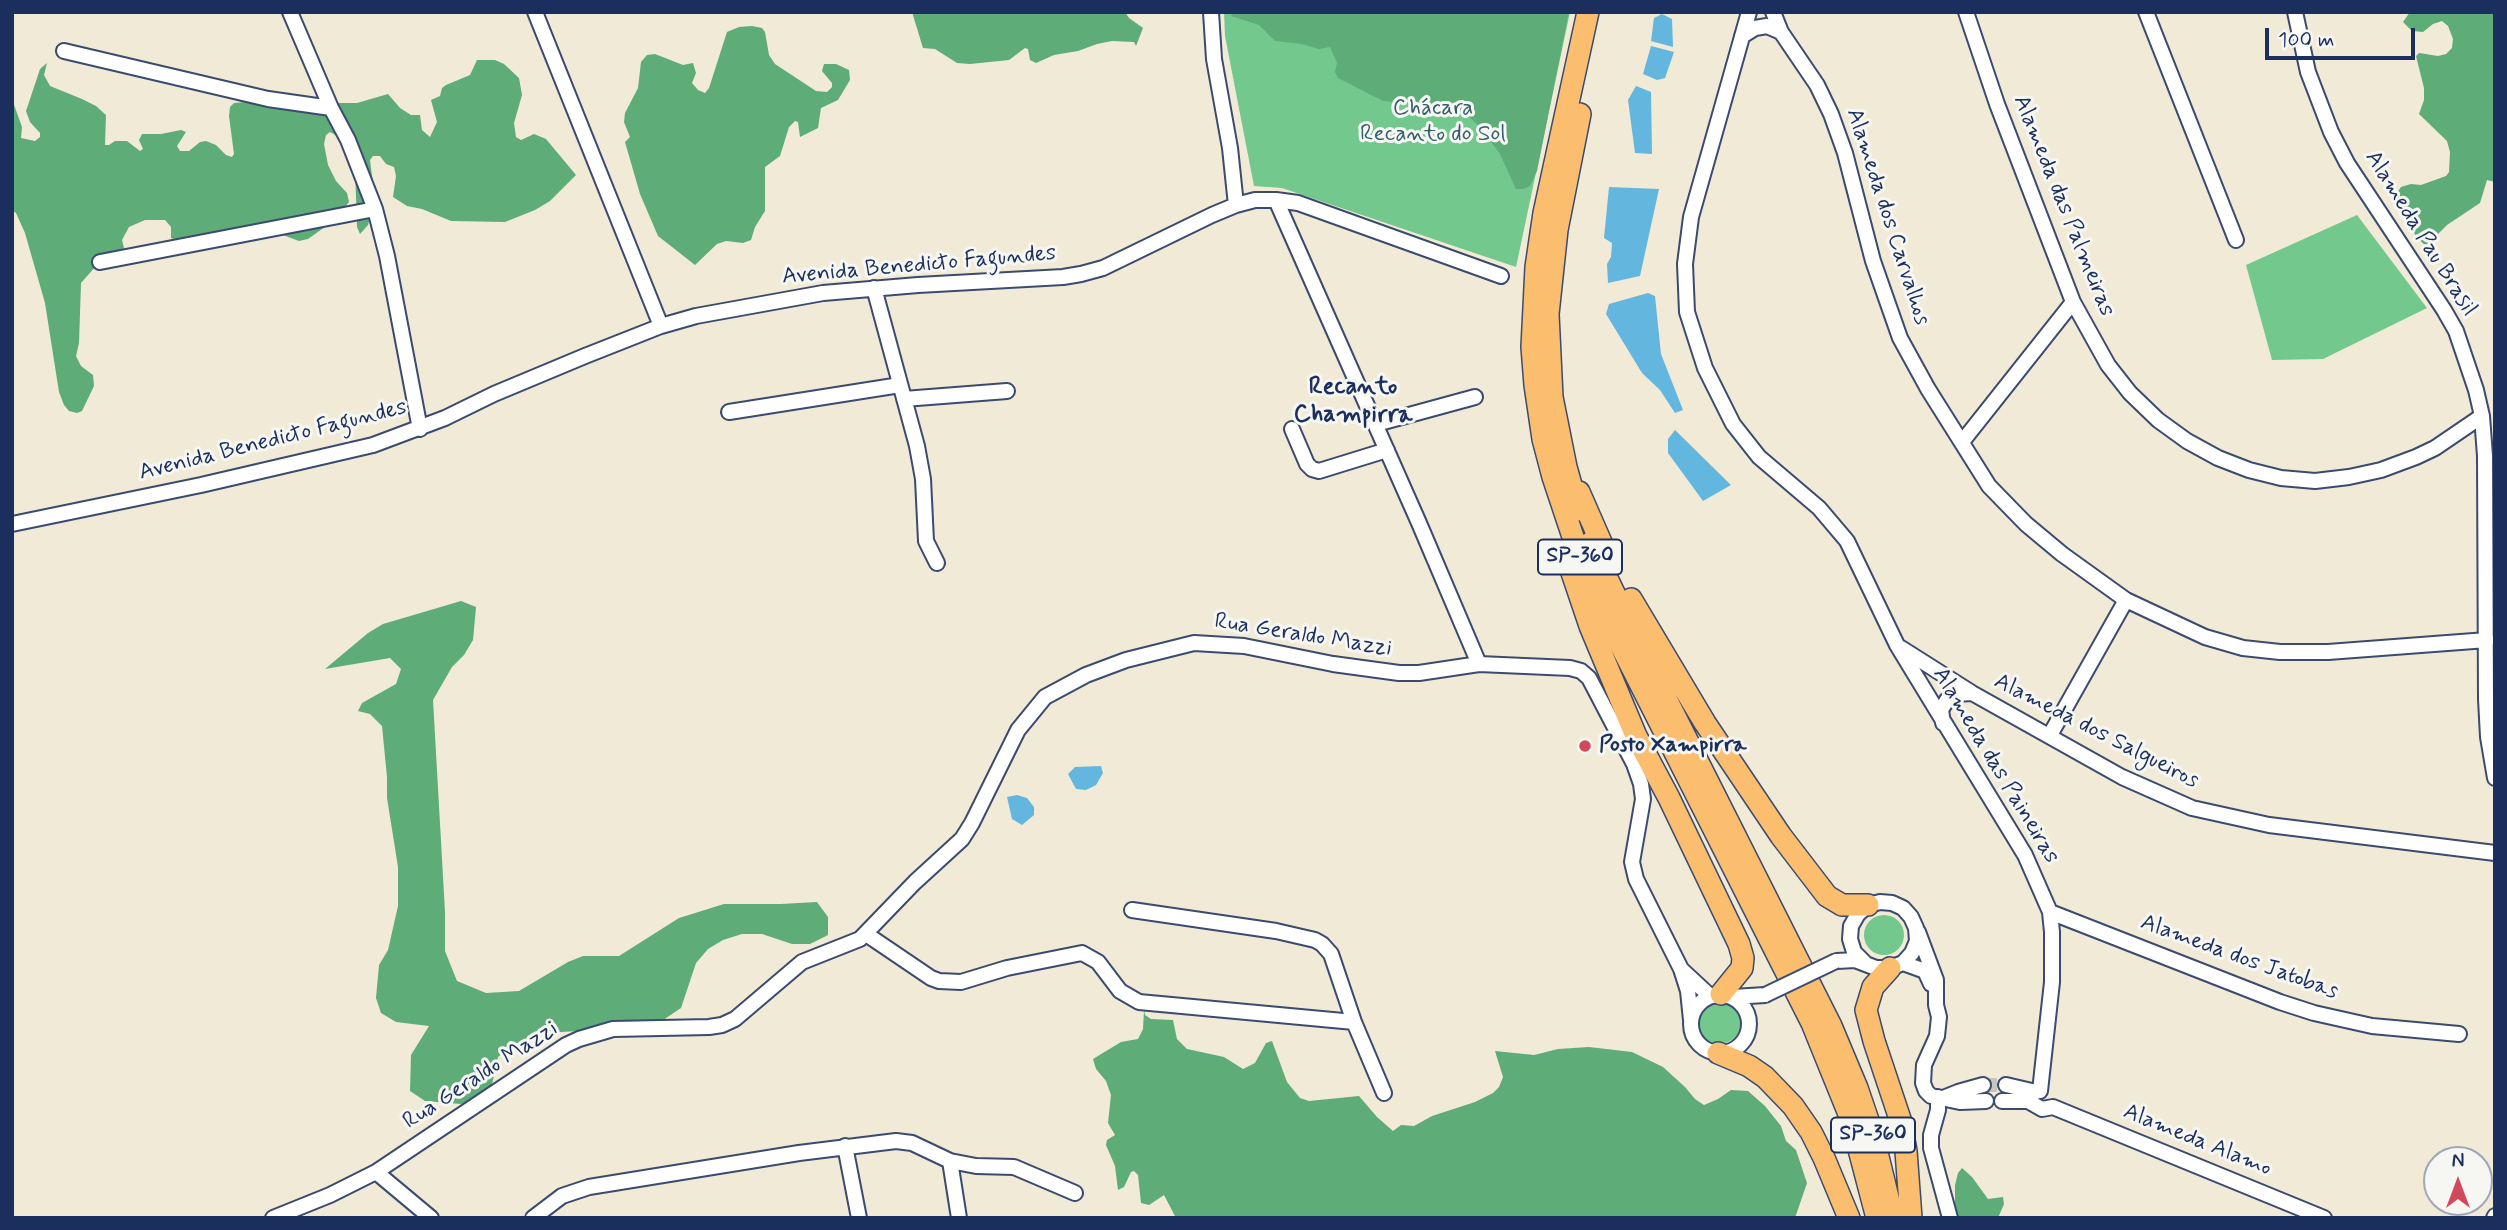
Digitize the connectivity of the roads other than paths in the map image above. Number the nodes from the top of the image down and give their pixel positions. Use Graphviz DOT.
graph roads {
  1 [pos="290,12"];
  2 [pos="536,12"];
  3 [pos="1210,12"];
  4 [pos="1588,12"];
  5 [pos="1601,12"];
  6 [pos="1749,12"];
  7 [pos="1773,12"];
  8 [pos="1966,12"];
  9 [pos="2146,12"];
  10 [pos="2295,12"];
  11 [pos="1781,32"];
  12 [pos="1742,36"];
  13 [pos="64,51"];
  14 [pos="331,108"];
  15 [pos="1276,200"];
  16 [pos="1236,205"];
  17 [pos="375,209"];
  18 [pos="2236,240"];
  19 [pos="100,261"];
  20 [pos="1501,276"];
  21 [pos="874,288"];
  22 [pos="2073,302"];
  23 [pos="661,326"];
  24 [pos="1007,391"];
  25 [pos="902,392"];
  26 [pos="1475,397"];
  27 [pos="729,412"];
  28 [pos="2482,416"];
  29 [pos="1376,424"];
  30 [pos="419,429"];
  31 [pos="1292,429"];
  32 [pos="1962,442"];
  33 [pos="1387,450"];
  34 [pos="1560,472"];
  35 [pos="12,524"];
  36 [pos="937,563"];
  37 [pos="2126,600"];
  38 [pos="2487,640"];
  39 [pos="1897,645"];
  40 [pos="1479,664"];
  41 [pos="1972,693"];
  42 [pos="1943,725"];
  43 [pos="2050,735"];
  44 [pos="2495,778"];
  45 [pos="2495,853"];
  46 [pos="1868,905"];
  47 [pos="1132,911"];
  48 [pos="2050,912"];
  49 [pos="1916,928"];
  50 [pos="866,934"];
  51 [pos="1850,939"];
  52 [pos="1836,961"];
  53 [pos="1864,962"];
  54 [pos="1897,965"];
  55 [pos="1681,970"];
  56 [pos="1935,991"];
  57 [pos="1721,996"];
  58 [pos="1763,996"];
  59 [pos="1691,1020"];
  60 [pos="1354,1022"];
  61 [pos="1750,1024"];
  62 [pos="2459,1034"];
  63 [pos="1718,1053"];
  64 [pos="2006,1084"];
  65 [pos="1983,1085"];
  66 [pos="1384,1093"];
  67 [pos="2035,1095"];
  68 [pos="1941,1098"];
  69 [pos="1986,1101"];
  70 [pos="2002,1101"];
  71 [pos="845,1146"];
  72 [pos="950,1161"];
  73 [pos="376,1172"];
  74 [pos="1075,1193"];
  75 [pos="273,1218"];
  76 [pos="431,1218"];
  77 [pos="533,1218"];
  78 [pos="859,1218"];
  79 [pos="960,1218"];
  80 [pos="1849,1218"];
  81 [pos="1877,1218"];
  82 [pos="1893,1218"];
  83 [pos="1912,1218"];
  84 [pos="1950,1218"];
  85 [pos="2325,1218"];
  1 -- 14 [label="street"];
  2 -- 23 [label="street"];
  3 -- 16 [label="street"];
  4 -- 34 [label="highway, SP-360"];
  5 -- 34 [label="highway, SP-360"];
  6 -- 12 [label="street, Alameda das Paineiras"];
  7 -- 11 [label="street, Alameda dos Carvalhos"];
  8 -- 22 [label="street, Alameda das Palmeiras"];
  9 -- 18 [label="street"];
  10 -- 28 [label="street, Alameda Pau Brasil"];
  11 -- 12 [label="street"];
  11 -- 32 [label="street, Alameda dos Carvalhos"];
  12 -- 39 [label="street, Alameda das Paineiras"];
  13 -- 14 [label="street"];
  14 -- 17 [label="street"];
  15 -- 16 [label="street, Avenida Benedicto Fagundes"];
  15 -- 20 [label="street, Avenida Benedicto Fagundes"];
  15 -- 29 [label="street"];
  16 -- 21 [label="street, Avenida Benedicto Fagundes"];
  17 -- 19 [label="street"];
  17 -- 30 [label="street"];
  21 -- 23 [label="street, Avenida Benedicto Fagundes"];
  21 -- 25 [label="street"];
  22 -- 28 [label="street, Alameda das Palmeiras"];
  22 -- 32 [label="street"];
  23 -- 30 [label="street, Avenida Benedicto Fagundes"];
  24 -- 25 [label="street"];
  25 -- 27 [label="street"];
  25 -- 36 [label="street"];
  26 -- 29 [label="street"];
  28 -- 38 [label="street, Alameda Pau Brasil"];
  29 -- 33 [label="street"];
  30 -- 35 [label="street, Avenida Benedicto Fagundes"];
  31 -- 33 [label="street"];
  32 -- 37 [label="street, Alameda dos Carvalhos"];
  33 -- 40 [label="street"];
  34 -- 46 [label="highway"];
  34 -- 57 [label="highway"];
  34 -- 81 [label="highway, SP-360"];
  34 -- 82 [label="highway, SP-360"];
  37 -- 38 [label="street, Alameda dos Carvalhos"];
  37 -- 43 [label="street"];
  38 -- 44 [label="street, Alameda Pau Brasil"];
  39 -- 41 [label="street, Alameda dos Salgueiros"];
  39 -- 42 [label="street, Alameda das Paineiras"];
  40 -- 50 [label="street, Rua Geraldo Mazzi"];
  40 -- 55 [label="street, Rua Geraldo Mazzi"];
  41 -- 42 [label="street"];
  41 -- 43 [label="street, Alameda dos Salgueiros"];
  42 -- 48 [label="street, Alameda das Paineiras"];
  43 -- 45 [label="street, Alameda dos Salgueiros"];
  46 -- 49 [label="street"];
  46 -- 51 [label="street"];
  47 -- 60 [label="street"];
  48 -- 62 [label="street, Alameda dos Jatobas"];
  48 -- 67 [label="street"];
  49 -- 54 [label="street"];
  49 -- 56 [label="street"];
  50 -- 60 [label="street"];
  50 -- 73 [label="street, Rua Geraldo Mazzi"];
  51 -- 52 [label="street"];
  51 -- 53 [label="street"];
  52 -- 53 [label="street"];
  52 -- 58 [label="street, bridge"];
  53 -- 54 [label="street"];
  54 -- 56 [label="street"];
  54 -- 83 [label="highway"];
  55 -- 57 [label="street"];
  55 -- 59 [label="street"];
  56 -- 68 [label="street"];
  57 -- 58 [label="street"];
  57 -- 59 [label="street"];
  57 -- 61 [label="street"];
  58 -- 61 [label="street"];
  59 -- 63 [label="street"];
  60 -- 66 [label="street"];
  61 -- 63 [label="street"];
  63 -- 80 [label="highway"];
  64 -- 67 [label="street"];
  65 -- 68 [label="street"];
  67 -- 70 [label="street"];
  67 -- 85 [label="street, Alameda Alamo"];
  68 -- 69 [label="street"];
  68 -- 84 [label="street"];
  71 -- 72 [label="street"];
  71 -- 77 [label="street"];
  71 -- 78 [label="street"];
  72 -- 74 [label="street"];
  72 -- 79 [label="street"];
  73 -- 75 [label="street, Rua Geraldo Mazzi"];
  73 -- 76 [label="street"];
}
